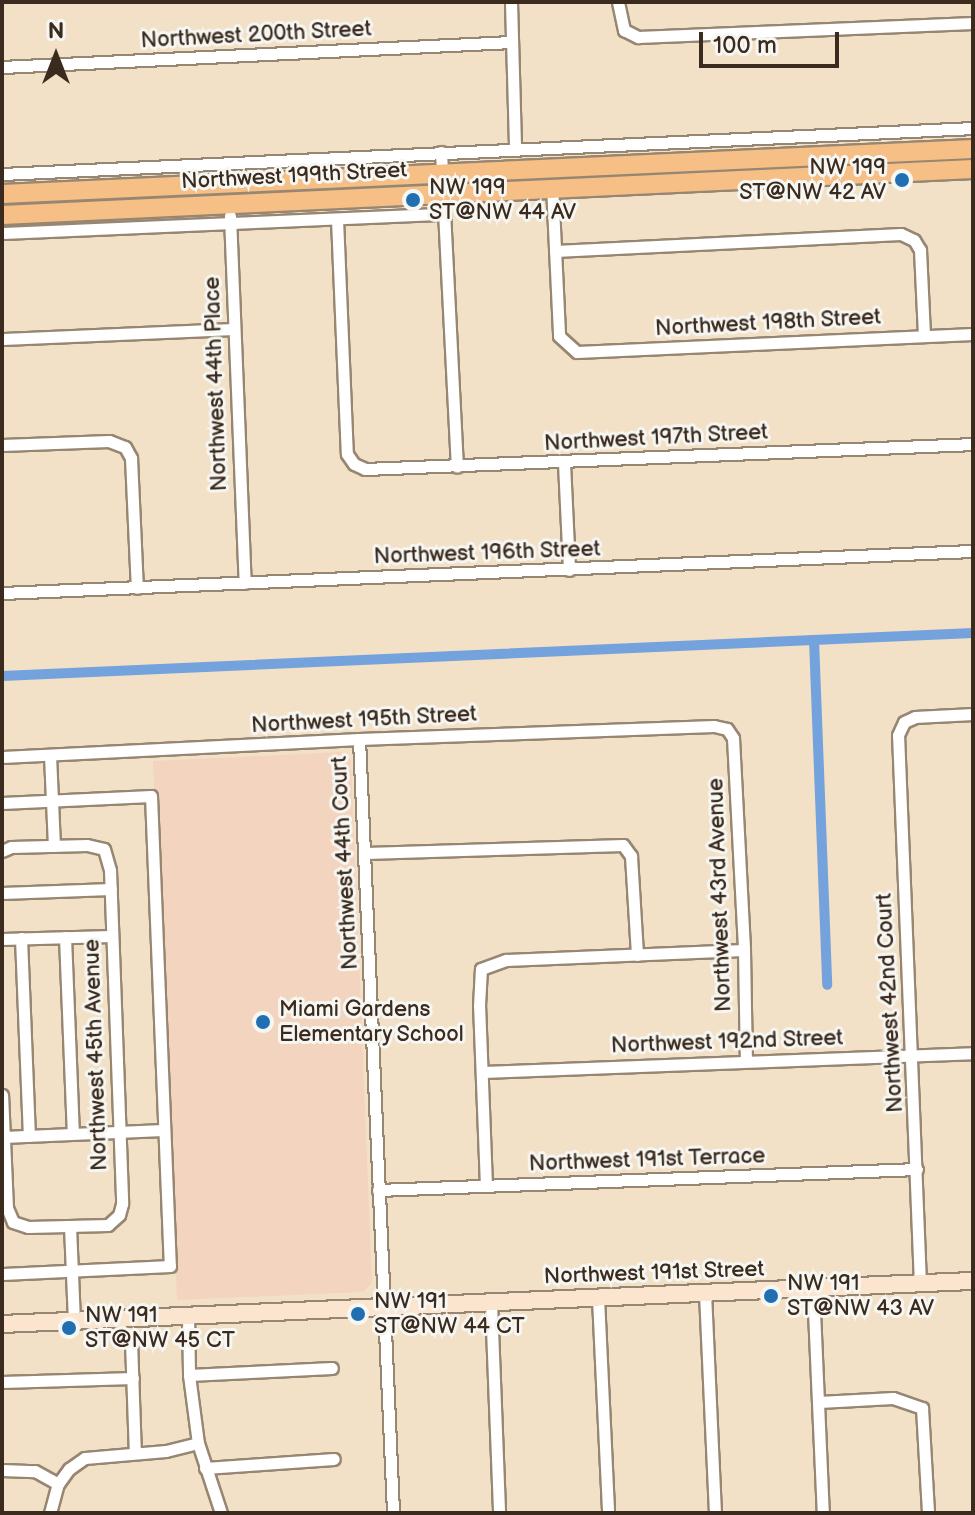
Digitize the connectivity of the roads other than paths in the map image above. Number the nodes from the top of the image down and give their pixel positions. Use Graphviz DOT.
graph roads {
  1 [pos="511,2"];
  2 [pos="618,2"];
  3 [pos="973,23"];
  4 [pos="512,42"];
  5 [pos="2,67"];
  6 [pos="973,128"];
  7 [pos="515,149"];
  8 [pos="973,149"];
  9 [pos="441,152"];
  10 [pos="973,169"];
  11 [pos="442,173"];
  12 [pos="2,174"];
  13 [pos="552,178"];
  14 [pos="228,183"];
  15 [pos="443,193"];
  16 [pos="2,194"];
  17 [pos="229,203"];
  18 [pos="444,214"];
  19 [pos="2,215"];
  20 [pos="337,219"];
  21 [pos="230,222"];
  22 [pos="2,233"];
  23 [pos="555,251"];
  24 [pos="234,329"];
  25 [pos="973,334"];
  26 [pos="924,336"];
  27 [pos="2,339"];
  28 [pos="973,444"];
  29 [pos="2,445"];
  30 [pos="564,463"];
  31 [pos="457,467"];
  32 [pos="973,551"];
  33 [pos="569,570"];
  34 [pos="245,583"];
  35 [pos="137,588"];
  36 [pos="2,593"];
  37 [pos="973,714"];
  38 [pos="727,729"];
  39 [pos="359,739"];
  40 [pos="50,755"];
  41 [pos="2,757"];
  42 [pos="52,801"];
  43 [pos="2,803"];
  44 [pos="54,846"];
  45 [pos="2,851"];
  46 [pos="366,853"];
  47 [pos="111,891"];
  48 [pos="2,893"];
  49 [pos="111,936"];
  50 [pos="65,937"];
  51 [pos="21,938"];
  52 [pos="2,939"];
  53 [pos="744,950"];
  54 [pos="637,955"];
  55 [pos="973,1053"];
  56 [pos="912,1056"];
  57 [pos="746,1060"];
  58 [pos="482,1072"];
  59 [pos="2,1095"];
  60 [pos="163,1130"];
  61 [pos="119,1132"];
  62 [pos="73,1134"];
  63 [pos="29,1136"];
  64 [pos="3,1137"];
  65 [pos="917,1169"];
  66 [pos="486,1186"];
  67 [pos="378,1190"];
  68 [pos="70,1226"];
  69 [pos="72,1271"];
  70 [pos="2,1274"];
  71 [pos="973,1281"];
  72 [pos="920,1284"];
  73 [pos="813,1288"];
  74 [pos="705,1293"];
  75 [pos="598,1298"];
  76 [pos="491,1302"];
  77 [pos="384,1307"];
  78 [pos="188,1315"];
  79 [pos="74,1321"];
  80 [pos="2,1324"];
  81 [pos="131,1341"];
  82 [pos="332,1368"];
  83 [pos="189,1375"];
  84 [pos="133,1378"];
  85 [pos="2,1382"];
  86 [pos="819,1402"];
  87 [pos="198,1443"];
  88 [pos="135,1453"];
  89 [pos="334,1459"];
  90 [pos="205,1468"];
  91 [pos="2,1470"];
  92 [pos="58,1484"];
  93 [pos="50,1513"];
  94 [pos="221,1513"];
  95 [pos="393,1513"];
  96 [pos="499,1513"];
  97 [pos="608,1513"];
  98 [pos="715,1513"];
  99 [pos="823,1513"];
  100 [pos="928,1513"];
  1 -- 4 [label="street"];
  2 -- 3 [label="street"];
  4 -- 5 [label="street, Northwest 200th Street"];
  4 -- 7 [label="street"];
  6 -- 7 [label="street"];
  7 -- 9 [label="street"];
  8 -- 13 [label="main road, Northwest 199th Street"];
  9 -- 11 [label="street"];
  9 -- 12 [label="street"];
  10 -- 13 [label="main road, Northwest 199th Street"];
  11 -- 13 [label="main road, Northwest 199th Street"];
  11 -- 14 [label="main road, Northwest 199th Street"];
  11 -- 15 [label="street"];
  13 -- 15 [label="main road, Northwest 199th Street"];
  13 -- 23 [label="street"];
  14 -- 16 [label="main road, Northwest 199th Street"];
  14 -- 17 [label="street, Northwest 44th Place"];
  15 -- 17 [label="main road, Northwest 199th Street"];
  15 -- 18 [label="street"];
  17 -- 19 [label="main road, Northwest 199th Street"];
  17 -- 21 [label="street, Northwest 44th Place"];
  18 -- 20 [label="street"];
  18 -- 31 [label="street"];
  20 -- 21 [label="street"];
  20 -- 31 [label="street, Northwest 197th Street"];
  21 -- 22 [label="street"];
  21 -- 24 [label="street, Northwest 44th Place"];
  23 -- 26 [label="street, Northwest 198th Street"];
  23 -- 26 [label="street"];
  24 -- 27 [label="street"];
  24 -- 34 [label="street, Northwest 44th Place"];
  25 -- 26 [label="street, Northwest 198th Street"];
  28 -- 30 [label="street, Northwest 197th Street"];
  29 -- 35 [label="street"];
  30 -- 31 [label="street, Northwest 197th Street"];
  30 -- 33 [label="street"];
  32 -- 33 [label="street, Northwest 196th Street"];
  33 -- 34 [label="street, Northwest 196th Street"];
  34 -- 35 [label="street, Northwest 196th Street"];
  35 -- 36 [label="street, Northwest 196th Street"];
  37 -- 56 [label="street, Northwest 42nd Court"];
  38 -- 39 [label="street, Northwest 195th Street"];
  38 -- 53 [label="street, Northwest 43rd Avenue"];
  39 -- 40 [label="street, Northwest 195th Street"];
  39 -- 46 [label="street, Northwest 44th Court"];
  40 -- 41 [label="street, Northwest 195th Street"];
  40 -- 42 [label="street"];
  42 -- 43 [label="street"];
  42 -- 44 [label="street"];
  42 -- 60 [label="street"];
  44 -- 45 [label="street"];
  44 -- 47 [label="street, Northwest 45th Avenue"];
  46 -- 54 [label="street"];
  46 -- 67 [label="street, Northwest 44th Court"];
  47 -- 48 [label="street"];
  47 -- 49 [label="street, Northwest 45th Avenue"];
  49 -- 50 [label="street"];
  49 -- 61 [label="street, Northwest 45th Avenue"];
  50 -- 51 [label="street"];
  50 -- 62 [label="street"];
  51 -- 52 [label="street"];
  51 -- 63 [label="street"];
  53 -- 54 [label="street"];
  53 -- 57 [label="street, Northwest 43rd Avenue"];
  54 -- 58 [label="street"];
  55 -- 56 [label="street, Northwest 192nd Street"];
  56 -- 57 [label="street, Northwest 192nd Street"];
  56 -- 65 [label="street, Northwest 42nd Court"];
  57 -- 58 [label="street, Northwest 192nd Street"];
  58 -- 66 [label="street"];
  59 -- 64 [label="street"];
  60 -- 61 [label="street"];
  60 -- 69 [label="street"];
  61 -- 62 [label="street"];
  61 -- 68 [label="street, Northwest 45th Avenue"];
  62 -- 63 [label="street"];
  63 -- 64 [label="street"];
  64 -- 68 [label="street"];
  65 -- 66 [label="street, Northwest 191st Terrace"];
  65 -- 72 [label="street, Northwest 42nd Court"];
  66 -- 67 [label="street, Northwest 191st Terrace"];
  67 -- 77 [label="street, Northwest 44th Court"];
  68 -- 69 [label="street"];
  69 -- 70 [label="street"];
  69 -- 79 [label="street"];
  71 -- 72 [label="street, Northwest 191st Street"];
  72 -- 73 [label="street, Northwest 191st Street"];
  73 -- 74 [label="street, Northwest 191st Street"];
  73 -- 86 [label="street"];
  74 -- 75 [label="street, Northwest 191st Street"];
  74 -- 98 [label="street"];
  75 -- 76 [label="street, Northwest 191st Street"];
  75 -- 97 [label="street"];
  76 -- 77 [label="street, Northwest 191st Street"];
  76 -- 96 [label="street"];
  77 -- 78 [label="street, Northwest 191st Street"];
  77 -- 95 [label="street, Northwest 44th Court"];
  78 -- 79 [label="street, Northwest 191st Street"];
  78 -- 83 [label="street"];
  79 -- 80 [label="street, Northwest 191st Street"];
  81 -- 84 [label="street"];
  82 -- 83 [label="street"];
  83 -- 87 [label="street"];
  84 -- 85 [label="street"];
  84 -- 88 [label="street"];
  86 -- 99 [label="street"];
  86 -- 100 [label="street"];
  87 -- 88 [label="street"];
  87 -- 90 [label="street"];
  88 -- 92 [label="street"];
  89 -- 90 [label="street"];
  90 -- 94 [label="street"];
  91 -- 92 [label="street"];
  92 -- 93 [label="street"];
}
